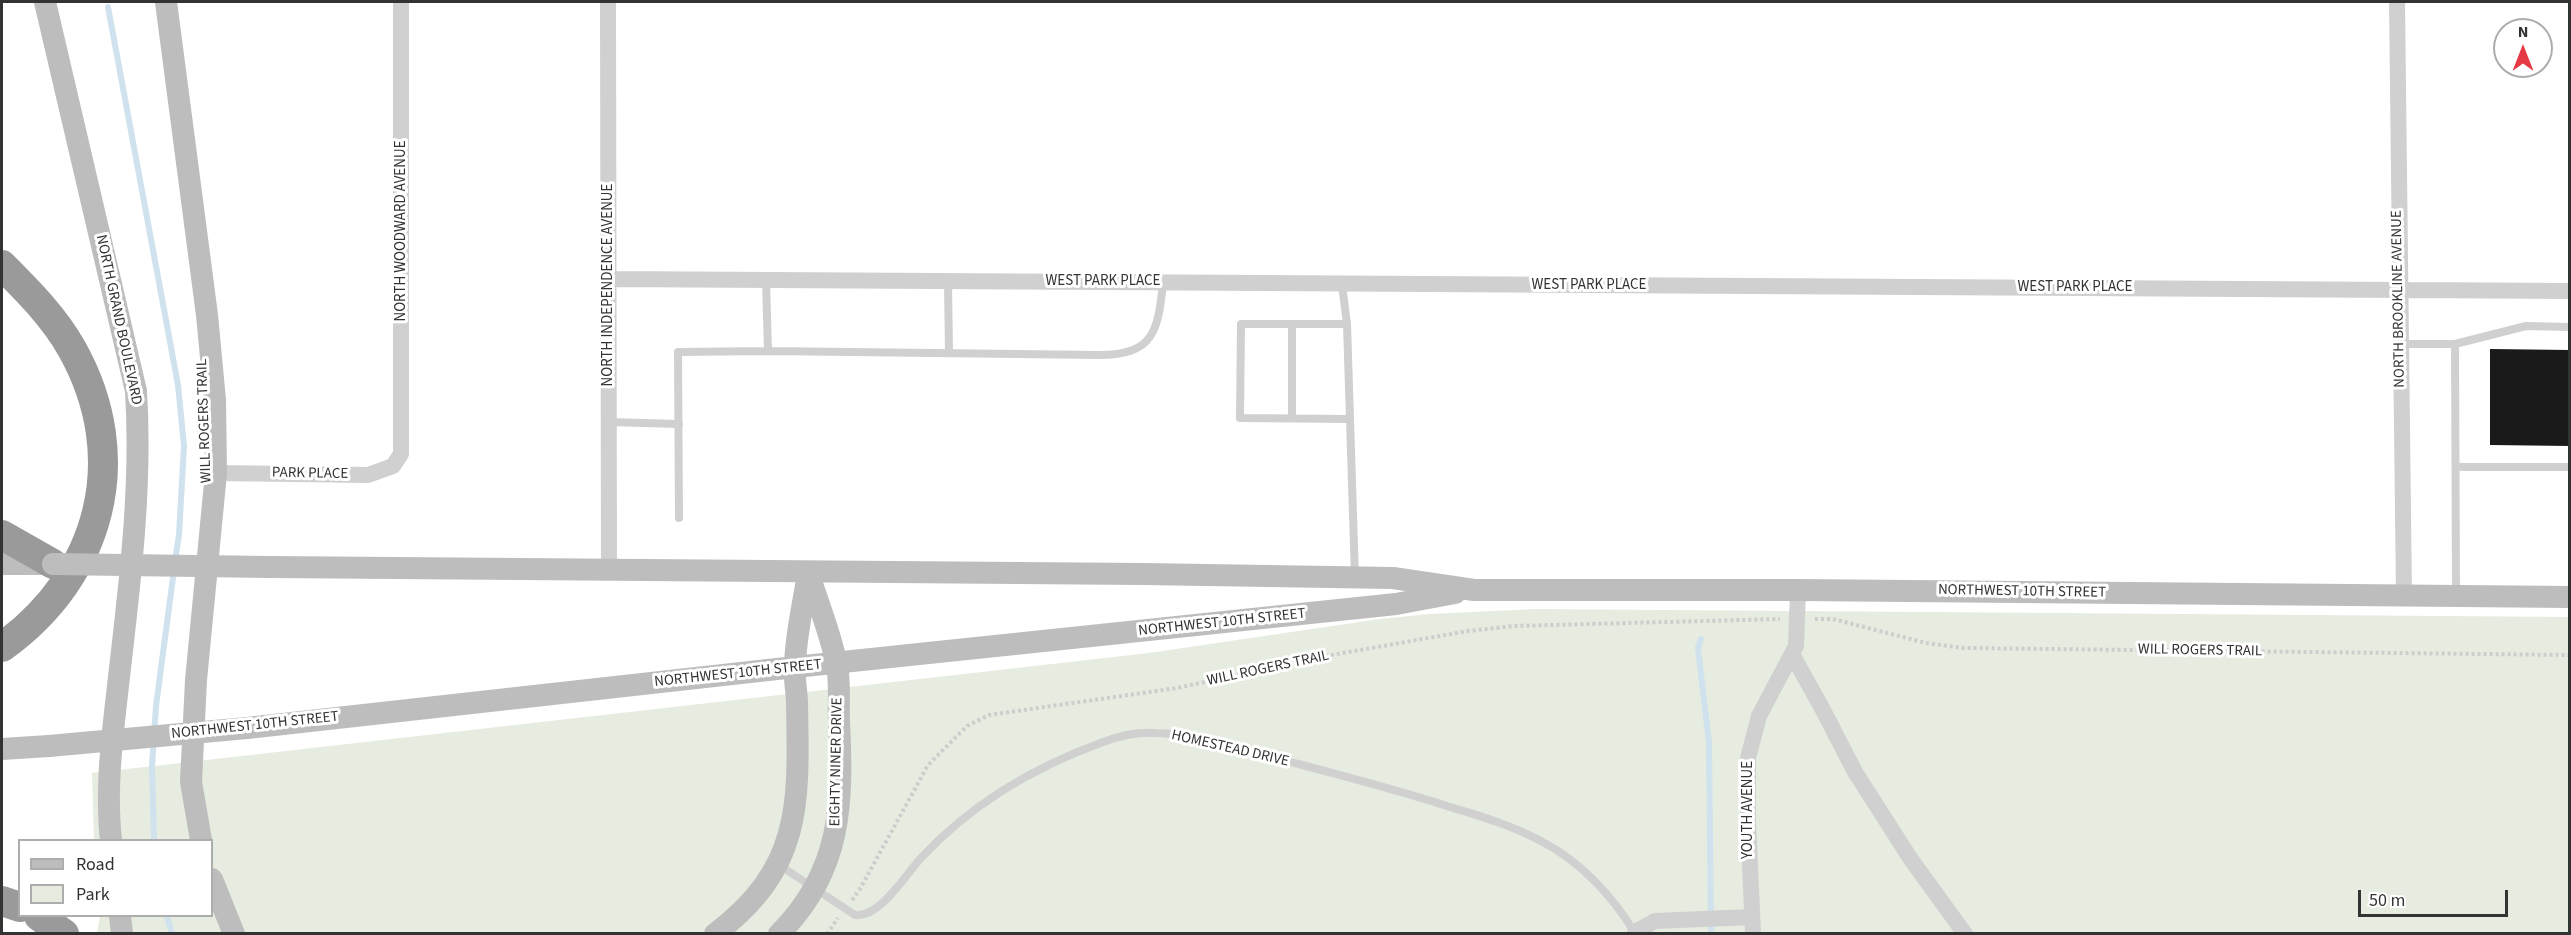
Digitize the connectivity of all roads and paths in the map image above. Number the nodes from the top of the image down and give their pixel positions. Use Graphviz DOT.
graph roads {
  1 [pos="45,2"];
  2 [pos="166,2"];
  3 [pos="401,2"];
  4 [pos="608,2"];
  5 [pos="2397,2"];
  6 [pos="2,265"];
  7 [pos="609,279"];
  8 [pos="766,280"];
  9 [pos="948,281"];
  10 [pos="1163,283"];
  11 [pos="1342,285"];
  12 [pos="2399,290"];
  13 [pos="2570,291"];
  14 [pos="1347,324"];
  15 [pos="1292,326"];
  16 [pos="2570,327"];
  17 [pos="2400,344"];
  18 [pos="2455,344"];
  19 [pos="768,351"];
  20 [pos="949,353"];
  21 [pos="1292,418"];
  22 [pos="1350,419"];
  23 [pos="609,422"];
  24 [pos="679,424"];
  25 [pos="399,460"];
  26 [pos="2456,467"];
  27 [pos="2570,467"];
  28 [pos="216,473"];
  29 [pos="679,518"];
  30 [pos="9,552"];
  31 [pos="53,564"];
  32 [pos="609,568"];
  33 [pos="808,572"];
  34 [pos="1354,578"];
  35 [pos="1474,590"];
  36 [pos="1798,590"];
  37 [pos="2404,597"];
  38 [pos="2456,597"];
  39 [pos="2570,597"];
  40 [pos="1768,619"];
  41 [pos="1833,619"];
  42 [pos="2,647"];
  43 [pos="2570,655"];
  44 [pos="1793,656"];
  45 [pos="837,663"];
  46 [pos="795,667"];
  47 [pos="2,749"];
  48 [pos="111,839"];
  49 [pos="201,839"];
  50 [pos="778,865"];
  51 [pos="213,881"];
  52 [pos="816,888"];
  53 [pos="861,888"];
  54 [pos="2,901"];
  55 [pos="18,906"];
  56 [pos="42,917"];
  57 [pos="120,917"];
  58 [pos="1753,925"];
  59 [pos="64,933"];
  60 [pos="122,933"];
  61 [pos="234,933"];
  62 [pos="715,933"];
  63 [pos="779,933"];
  64 [pos="1635,933"];
  65 [pos="1965,933"];
  1 -- 48 [label="main road, NORTH GRAND BOULEVARD"];
  2 -- 28 [label="main road"];
  3 -- 25 [label="street, NORTH WOODWARD AVENUE"];
  4 -- 7 [label="street, NORTH INDEPENDENCE AVENUE"];
  5 -- 12 [label="street, NORTH BROOKLINE AVENUE"];
  6 -- 42 [label="highway"];
  7 -- 8 [label="street, WEST PARK PLACE"];
  7 -- 23 [label="street, NORTH INDEPENDENCE AVENUE"];
  8 -- 9 [label="street, WEST PARK PLACE"];
  8 -- 19 [label="lane"];
  9 -- 10 [label="street, WEST PARK PLACE"];
  9 -- 20 [label="lane"];
  10 -- 11 [label="street, WEST PARK PLACE"];
  10 -- 20 [label="lane"];
  11 -- 12 [label="street, WEST PARK PLACE"];
  11 -- 14 [label="lane"];
  12 -- 13 [label="street, WEST PARK PLACE"];
  12 -- 17 [label="street, NORTH BROOKLINE AVENUE"];
  14 -- 15 [label="lane"];
  14 -- 22 [label="lane"];
  15 -- 21 [label="lane"];
  15 -- 21 [label="lane"];
  16 -- 18 [label="lane"];
  17 -- 18 [label="lane"];
  17 -- 37 [label="street, NORTH BROOKLINE AVENUE"];
  18 -- 26 [label="lane"];
  19 -- 20 [label="lane"];
  19 -- 24 [label="lane"];
  21 -- 22 [label="lane"];
  22 -- 34 [label="lane"];
  23 -- 24 [label="lane"];
  23 -- 32 [label="street, NORTH INDEPENDENCE AVENUE"];
  24 -- 29 [label="lane"];
  25 -- 28 [label="street, PARK PLACE"];
  26 -- 27 [label="lane"];
  26 -- 38 [label="lane"];
  28 -- 49 [label="main road"];
  30 -- 31 [label="highway"];
  31 -- 32 [label="main road, NORTHWEST 10TH STREET, bridge"];
  32 -- 33 [label="main road, NORTHWEST 10TH STREET"];
  33 -- 34 [label="main road, NORTHWEST 10TH STREET"];
  33 -- 45 [label="main road, EIGHTY NINER DRIVE"];
  33 -- 46 [label="main road"];
  34 -- 35 [label="main road, NORTHWEST 10TH STREET"];
  35 -- 36 [label="main road, NORTHWEST 10TH STREET"];
  35 -- 45 [label="main road, NORTHWEST 10TH STREET"];
  36 -- 37 [label="main road, NORTHWEST 10TH STREET"];
  36 -- 44 [label="street, YOUTH AVENUE"];
  37 -- 38 [label="main road, NORTHWEST 10TH STREET"];
  38 -- 39 [label="main road, NORTHWEST 10TH STREET"];
  40 -- 53 [label="path, WILL ROGERS TRAIL"];
  41 -- 43 [label="path, WILL ROGERS TRAIL"];
  44 -- 58 [label="street, YOUTH AVENUE"];
  44 -- 65 [label="street"];
  45 -- 46 [label="main road, NORTHWEST 10TH STREET"];
  45 -- 52 [label="main road, EIGHTY NINER DRIVE"];
  46 -- 47 [label="main road, NORTHWEST 10TH STREET, bridge"];
  46 -- 50 [label="main road"];
  50 -- 52 [label="lane, HOMESTEAD DRIVE"];
  50 -- 62 [label="main road"];
  51 -- 61 [label="main road"];
  52 -- 63 [label="main road, EIGHTY NINER DRIVE"];
  52 -- 64 [label="lane, HOMESTEAD DRIVE"];
  54 -- 55 [label="highway"];
  56 -- 59 [label="highway"];
  57 -- 60 [label="main road"];
  58 -- 64 [label="street"];
}
